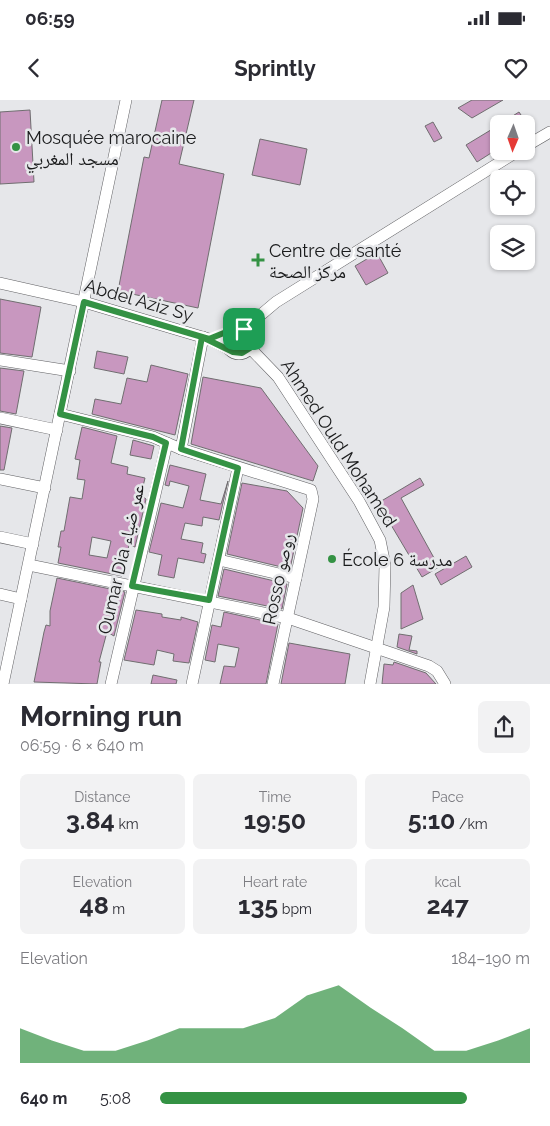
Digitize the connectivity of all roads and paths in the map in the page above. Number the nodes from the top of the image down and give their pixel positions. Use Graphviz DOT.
graph roads {
  1 [pos="126,100"];
  2 [pos="550,132"];
  3 [pos="535,141"];
  4 [pos="504,160"];
  5 [pos="0,284"];
  6 [pos="84,302"];
  7 [pos="244,329"];
  8 [pos="229,332"];
  9 [pos="206,338"];
  10 [pos="250,348"];
  11 [pos="229,350"];
  12 [pos="0,360"];
  13 [pos="70,371"];
  14 [pos="60,414"];
  15 [pos="0,418"];
  16 [pos="57,430"];
  17 [pos="166,443"];
  18 [pos="181,449"];
  19 [pos="238,468"];
  20 [pos="0,479"];
  21 [pos="45,488"];
  22 [pos="0,537"];
  23 [pos="33,544"];
  24 [pos="219,560"];
  25 [pos="28,565"];
  26 [pos="296,578"];
  27 [pos="132,586"];
  28 [pos="0,594"];
  29 [pos="21,599"];
  30 [pos="209,600"];
  31 [pos="288,618"];
  32 [pos="378,649"];
  33 [pos="5,654"];
  34 [pos="3,684"];
  35 [pos="111,684"];
  36 [pos="192,684"];
  37 [pos="273,684"];
  38 [pos="370,684"];
  39 [pos="445,684"];
  1 -- 6 [label="street"];
  2 -- 3 [label="street"];
  4 -- 7 [label="street"];
  5 -- 6 [label="street, Abdel Aziz Sy"];
  6 -- 9 [label="street, Abdel Aziz Sy"];
  6 -- 13 [label="street"];
  7 -- 8 [label="street"];
  7 -- 10 [label="street"];
  8 -- 9 [label="street"];
  8 -- 11 [label="street"];
  9 -- 11 [label="street, Abdel Aziz Sy"];
  9 -- 18 [label="street"];
  10 -- 11 [label="street"];
  10 -- 32 [label="street, Ahmed Ould Mohamed"];
  12 -- 13 [label="street"];
  13 -- 14 [label="street"];
  14 -- 16 [label="street"];
  14 -- 17 [label="street"];
  15 -- 16 [label="street"];
  16 -- 21 [label="street"];
  17 -- 18 [label="street"];
  17 -- 27 [label="street, Oumar Dia عمر ضياء"];
  18 -- 19 [label="street"];
  19 -- 24 [label="street"];
  19 -- 26 [label="street, Rosso روصو"];
  20 -- 21 [label="street"];
  21 -- 23 [label="street"];
  22 -- 23 [label="street"];
  23 -- 25 [label="street"];
  24 -- 26 [label="street"];
  24 -- 30 [label="street"];
  25 -- 27 [label="street"];
  25 -- 29 [label="street"];
  26 -- 31 [label="street, Rosso روصو"];
  27 -- 30 [label="street"];
  27 -- 35 [label="street, Oumar Dia عمر ضياء"];
  28 -- 29 [label="street"];
  29 -- 33 [label="street"];
  30 -- 31 [label="street"];
  30 -- 36 [label="street"];
  31 -- 32 [label="street"];
  31 -- 37 [label="street, Rosso روصو"];
  32 -- 38 [label="street, Ahmed Ould Mohamed"];
  32 -- 39 [label="street"];
  33 -- 34 [label="street"];
}
